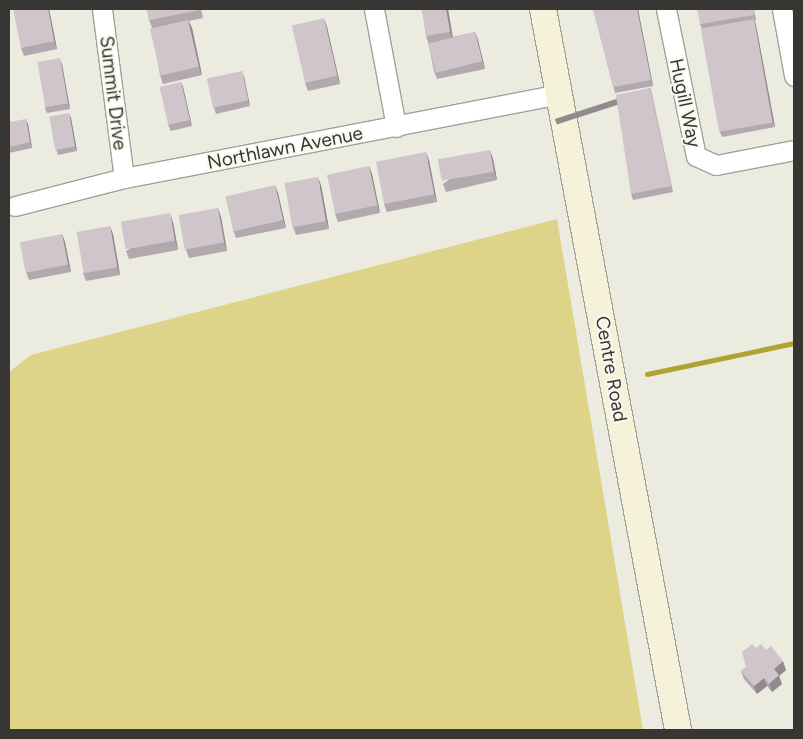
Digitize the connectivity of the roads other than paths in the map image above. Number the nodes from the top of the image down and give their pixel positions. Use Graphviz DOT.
graph roads {
  1 [pos="102,9"];
  2 [pos="374,9"];
  3 [pos="543,9"];
  4 [pos="666,9"];
  5 [pos="782,9"];
  6 [pos="794,76"];
  7 [pos="555,95"];
  8 [pos="396,126"];
  9 [pos="794,150"];
  10 [pos="124,178"];
  11 [pos="16,206"];
  12 [pos="678,730"];
  1 -- 10 [label="street, Summit Drive"];
  2 -- 8 [label="street"];
  3 -- 7 [label="main road, Centre Road"];
  4 -- 9 [label="street, Hugill Way"];
  5 -- 6 [label="street"];
  7 -- 8 [label="street, Northlawn Avenue"];
  7 -- 12 [label="main road, Centre Road"];
  8 -- 10 [label="street, Northlawn Avenue"];
  10 -- 11 [label="street, Northlawn Avenue"];
}
